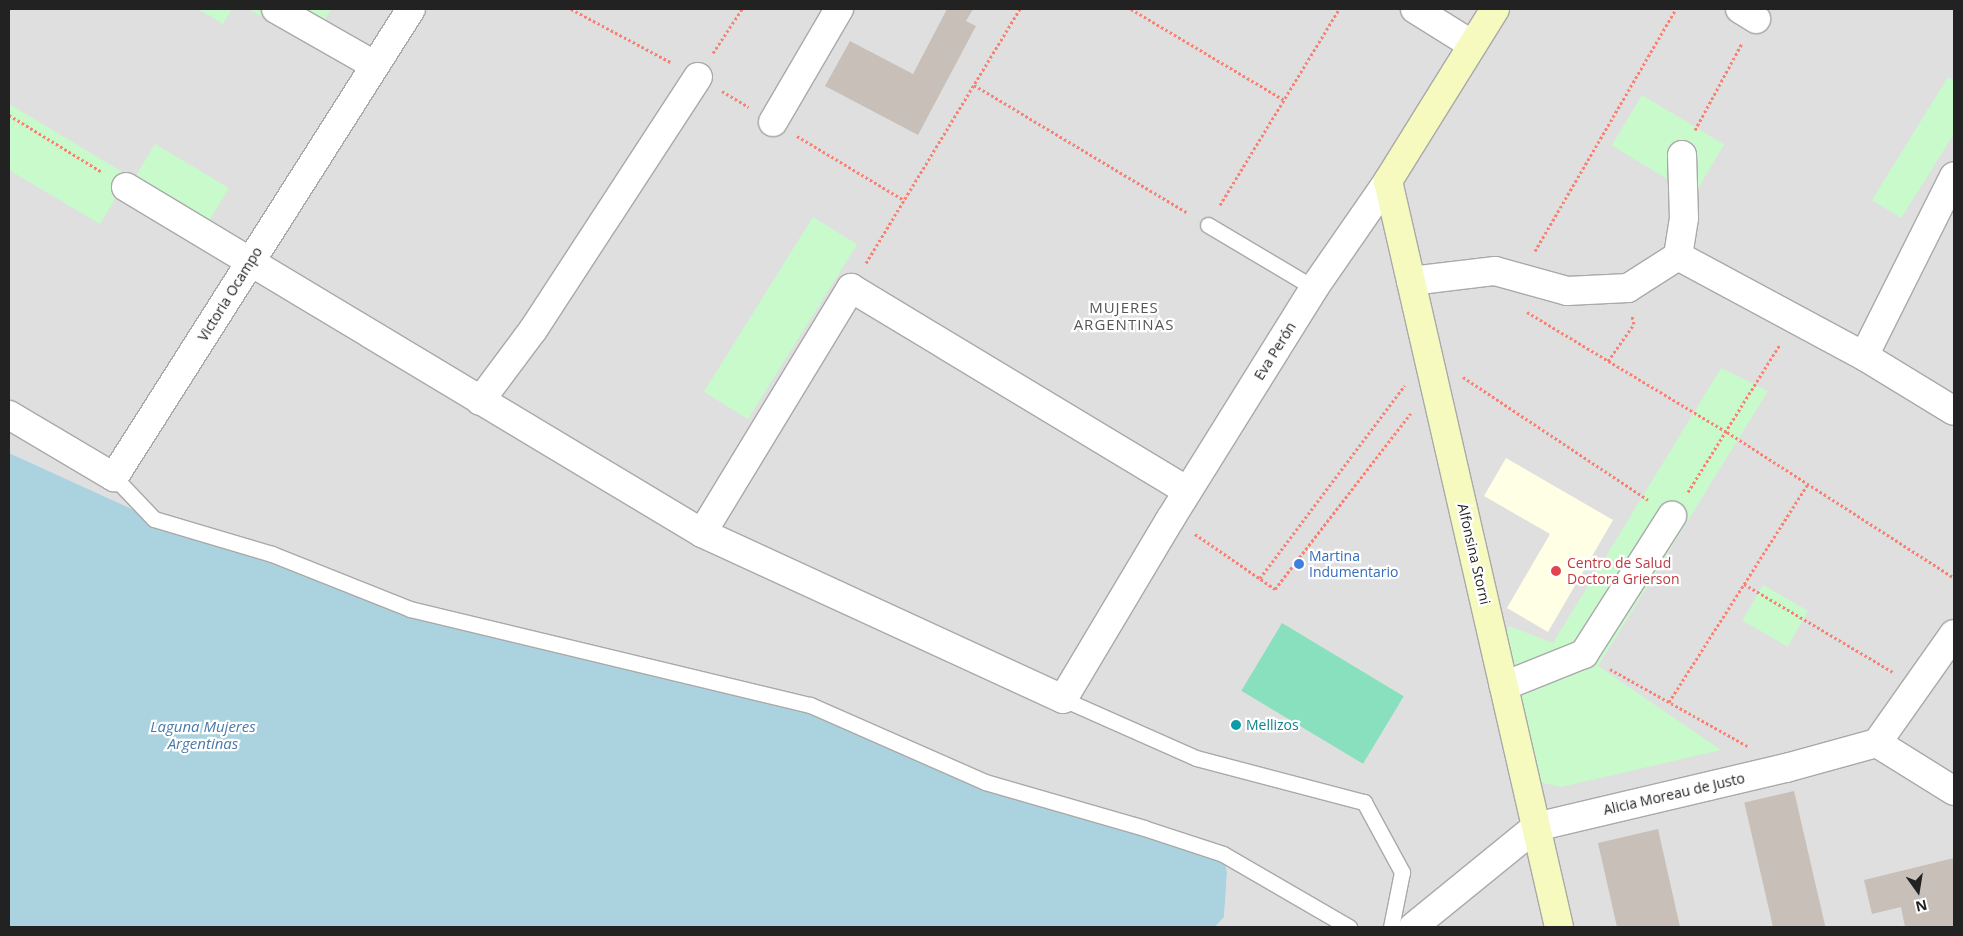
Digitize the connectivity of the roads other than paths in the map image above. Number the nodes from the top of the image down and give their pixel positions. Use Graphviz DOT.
graph roads {
  1 [pos="276,9"];
  2 [pos="411,9"];
  3 [pos="839,9"];
  4 [pos="1415,9"];
  5 [pos="1495,9"];
  6 [pos="1471,44"];
  7 [pos="374,65"];
  8 [pos="698,77"];
  9 [pos="773,122"];
  10 [pos="1682,155"];
  11 [pos="1954,176"];
  12 [pos="1388,181"];
  13 [pos="126,187"];
  14 [pos="1208,225"];
  15 [pos="1678,256"];
  16 [pos="249,263"];
  17 [pos="1411,281"];
  18 [pos="1314,288"];
  19 [pos="1864,356"];
  20 [pos="480,401"];
  21 [pos="1954,411"];
  22 [pos="9,415"];
  23 [pos="114,476"];
  24 [pos="1188,490"];
  25 [pos="1672,516"];
  26 [pos="702,533"];
  27 [pos="1954,634"];
  28 [pos="1504,686"];
  29 [pos="1064,699"];
  30 [pos="1877,743"];
  31 [pos="1954,791"];
  32 [pos="1536,827"];
  33 [pos="1349,927"];
  34 [pos="1391,927"];
  35 [pos="1413,927"];
  36 [pos="1559,927"];
  1 -- 7 [label="street"];
  2 -- 7 [label="street, Victoria Ocampo"];
  3 -- 9 [label="street"];
  4 -- 6 [label="street"];
  5 -- 6 [label="street, Eva Perón"];
  6 -- 12 [label="street, Eva Perón"];
  7 -- 16 [label="street, Victoria Ocampo"];
  8 -- 20 [label="street"];
  10 -- 15 [label="street"];
  11 -- 19 [label="street"];
  12 -- 17 [label="street, Alfonsina Storni"];
  12 -- 18 [label="street, Eva Perón"];
  13 -- 16 [label="street"];
  14 -- 18 [label="lane"];
  15 -- 17 [label="street"];
  15 -- 19 [label="street"];
  16 -- 20 [label="street"];
  16 -- 23 [label="street, Victoria Ocampo"];
  17 -- 28 [label="street, Alfonsina Storni"];
  18 -- 24 [label="street, Eva Perón"];
  19 -- 21 [label="street"];
  20 -- 26 [label="street"];
  22 -- 23 [label="street"];
  23 -- 33 [label="lane"];
  24 -- 26 [label="street"];
  24 -- 29 [label="street, Eva Perón"];
  25 -- 28 [label="street"];
  26 -- 29 [label="street"];
  27 -- 30 [label="street"];
  28 -- 32 [label="street, Alfonsina Storni"];
  29 -- 34 [label="lane"];
  30 -- 31 [label="street"];
  30 -- 32 [label="street, Alicia Moreau de Justo"];
  32 -- 35 [label="street, Alicia Moreau de Justo"];
  32 -- 36 [label="street, Alfonsina Storni"];
}
